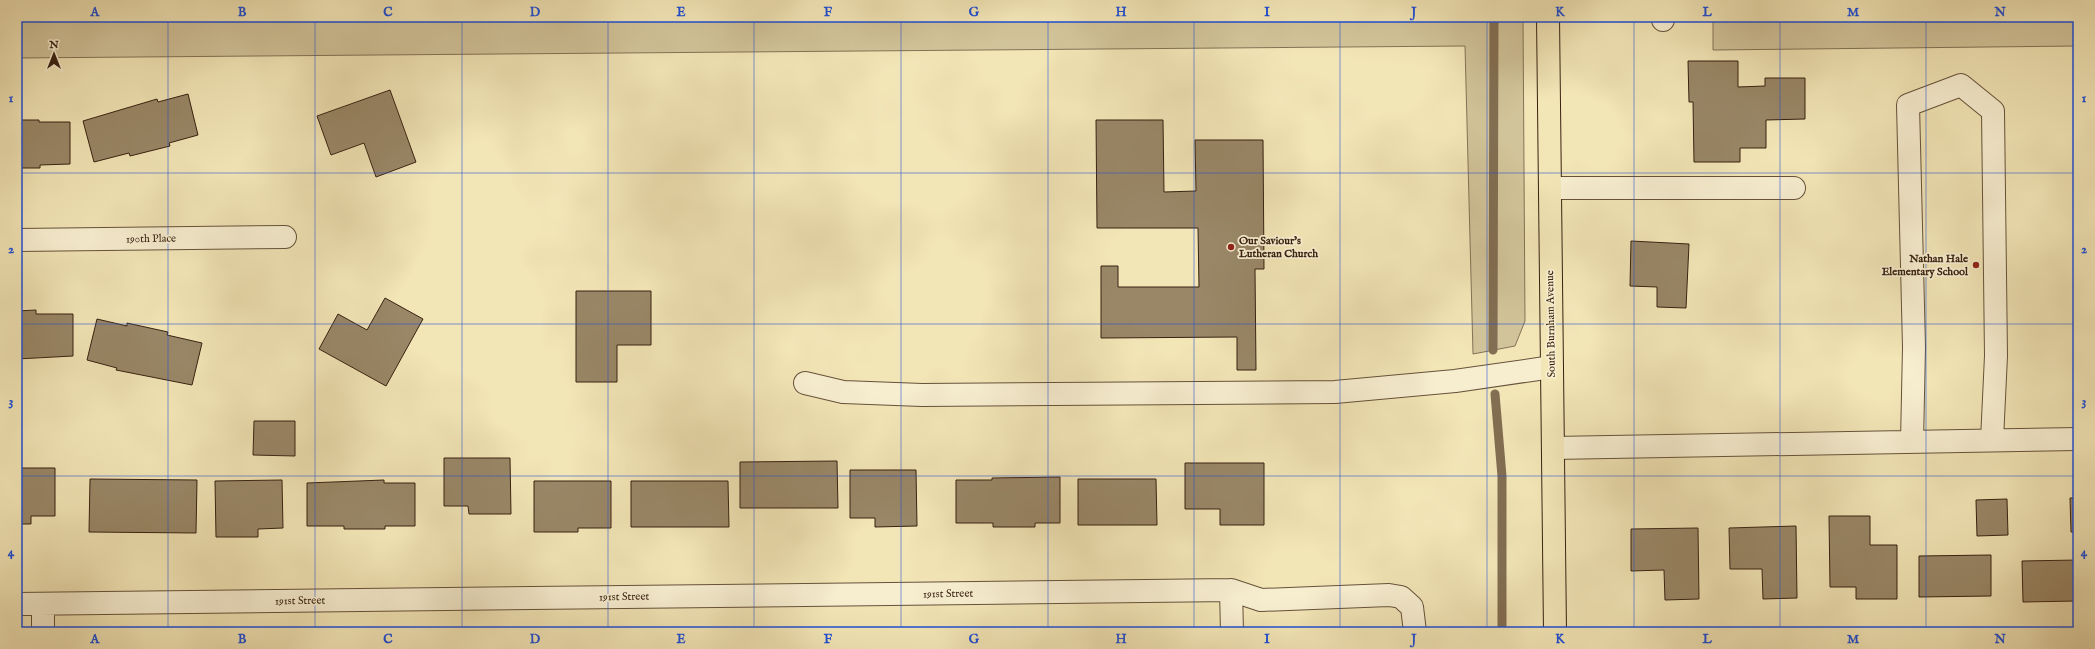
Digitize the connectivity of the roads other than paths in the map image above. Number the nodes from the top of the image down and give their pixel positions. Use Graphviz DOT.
graph roads {
  1 [pos="1548,17"];
  2 [pos="1550,188"];
  3 [pos="1794,188"];
  4 [pos="285,237"];
  5 [pos="17,240"];
  6 [pos="1552,367"];
  7 [pos="805,383"];
  8 [pos="2078,439"];
  9 [pos="1992,440"];
  10 [pos="1912,442"];
  11 [pos="1553,448"];
  12 [pos="1231,590"];
  13 [pos="17,604"];
  14 [pos="43,604"];
  15 [pos="43,632"];
  16 [pos="1232,632"];
  17 [pos="1415,632"];
  18 [pos="1555,632"];
  1 -- 2 [label="main road, South Burnham Avenue"];
  2 -- 3 [label="street"];
  2 -- 6 [label="main road, South Burnham Avenue"];
  4 -- 5 [label="street, 190th Place"];
  6 -- 7 [label="street"];
  6 -- 11 [label="main road, South Burnham Avenue"];
  8 -- 9 [label="street"];
  9 -- 10 [label="street"];
  9 -- 10 [label="street"];
  10 -- 11 [label="street"];
  11 -- 18 [label="main road, South Burnham Avenue"];
  12 -- 14 [label="street, 191st Street"];
  12 -- 16 [label="street"];
  12 -- 17 [label="street, 191st Street"];
  13 -- 14 [label="street, 191st Street"];
  14 -- 15 [label="street"];
}
